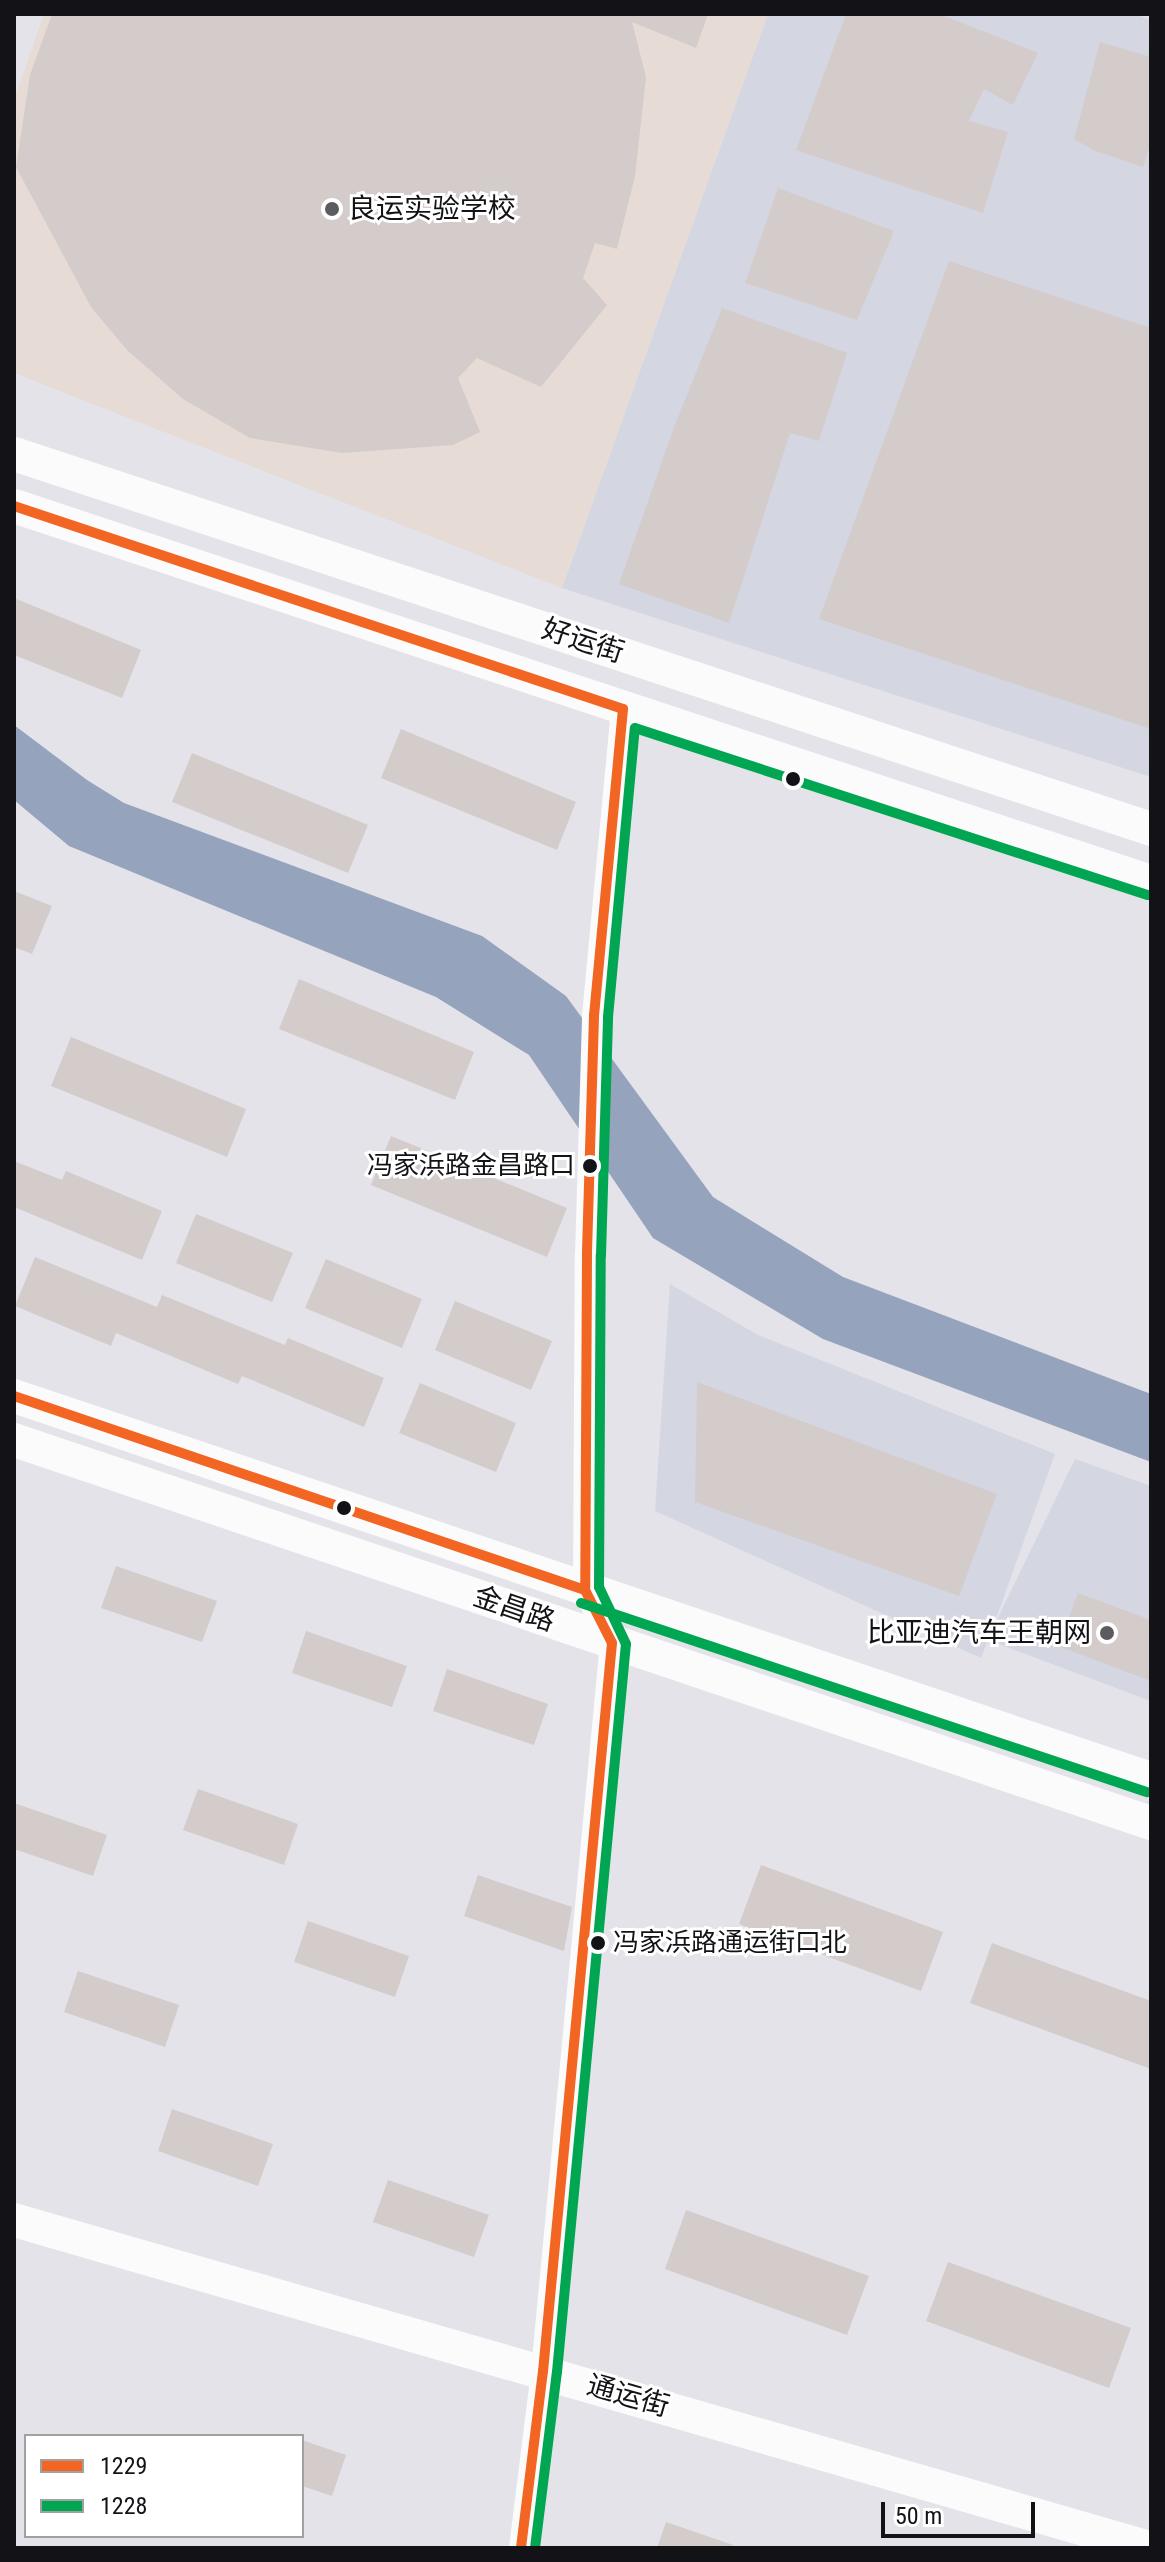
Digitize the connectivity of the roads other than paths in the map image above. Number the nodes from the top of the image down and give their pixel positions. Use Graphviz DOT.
graph roads {
  1 [pos="14,454"];
  2 [pos="14,506"];
  3 [pos="623,709"];
  4 [pos="1151,829"];
  5 [pos="1151,882"];
  6 [pos="14,1396"];
  7 [pos="14,1440"];
  8 [pos="585,1590"];
  9 [pos="612,1643"];
  10 [pos="1151,1779"];
  11 [pos="1151,1823"];
  12 [pos="14,2220"];
  13 [pos="543,2371"];
  14 [pos="521,2548"];
  15 [pos="1150,2548"];
  1 -- 4 [label="street, 好运街"];
  2 -- 3 [label="street, 好运街"];
  3 -- 5 [label="street, 好运街"];
  3 -- 8 [label="street"];
  6 -- 8 [label="street, 金昌路"];
  7 -- 9 [label="street, 金昌路"];
  8 -- 9 [label="street"];
  8 -- 10 [label="street, 金昌路"];
  9 -- 11 [label="street, 金昌路"];
  9 -- 13 [label="street"];
  12 -- 13 [label="street, 通运街"];
  13 -- 14 [label="street"];
  13 -- 15 [label="street, 通运街"];
}
